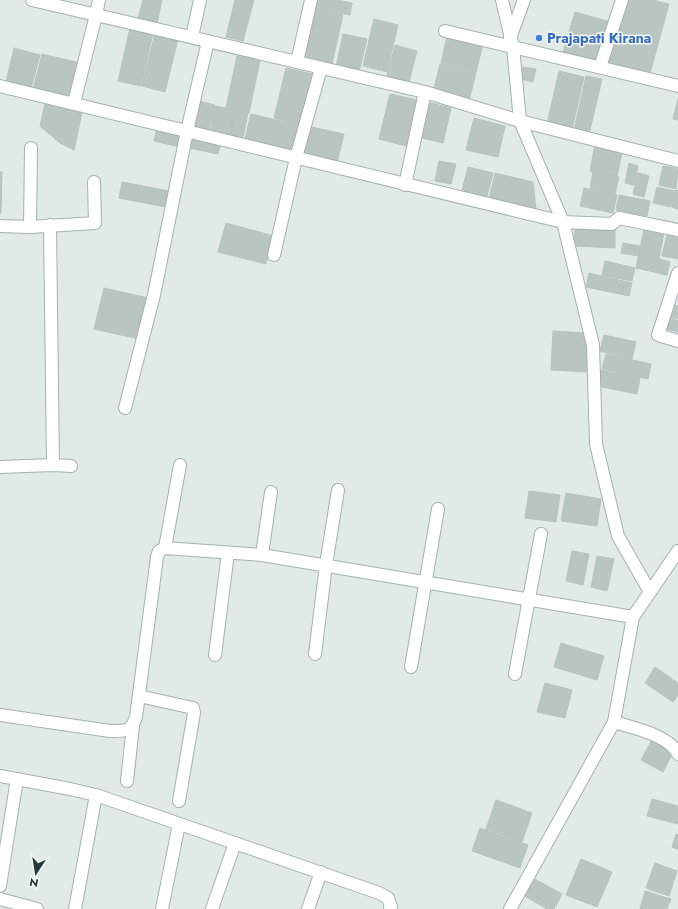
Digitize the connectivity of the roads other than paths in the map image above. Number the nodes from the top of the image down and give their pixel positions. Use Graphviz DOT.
graph roads {
  1 [pos="32,0"];
  2 [pos="99,0"];
  3 [pos="200,0"];
  4 [pos="311,0"];
  5 [pos="502,0"];
  6 [pos="524,0"];
  7 [pos="622,0"];
  8 [pos="96,15"];
  9 [pos="445,31"];
  10 [pos="192,37"];
  11 [pos="208,42"];
  12 [pos="511,42"];
  13 [pos="297,62"];
  14 [pos="600,67"];
  15 [pos="321,68"];
  16 [pos="0,86"];
  17 [pos="678,86"];
  18 [pos="425,92"];
  19 [pos="74,103"];
  20 [pos="520,121"];
  21 [pos="187,131"];
  22 [pos="31,148"];
  23 [pos="296,158"];
  24 [pos="678,161"];
  25 [pos="94,182"];
  26 [pos="405,185"];
  27 [pos="563,222"];
  28 [pos="0,226"];
  29 [pos="50,226"];
  30 [pos="30,227"];
  31 [pos="678,230"];
  32 [pos="274,255"];
  33 [pos="678,273"];
  34 [pos="678,341"];
  35 [pos="125,408"];
  36 [pos="53,464"];
  37 [pos="180,465"];
  38 [pos="71,466"];
  39 [pos="0,467"];
  40 [pos="338,490"];
  41 [pos="271,492"];
  42 [pos="438,508"];
  43 [pos="541,534"];
  44 [pos="165,548"];
  45 [pos="678,550"];
  46 [pos="228,553"];
  47 [pos="262,555"];
  48 [pos="326,566"];
  49 [pos="425,582"];
  50 [pos="650,592"];
  51 [pos="528,600"];
  52 [pos="634,617"];
  53 [pos="315,654"];
  54 [pos="215,655"];
  55 [pos="411,667"];
  56 [pos="515,674"];
  57 [pos="139,696"];
  58 [pos="0,715"];
  59 [pos="614,722"];
  60 [pos="133,726"];
  61 [pos="678,754"];
  62 [pos="0,776"];
  63 [pos="17,779"];
  64 [pos="127,781"];
  65 [pos="96,795"];
  66 [pos="179,801"];
  67 [pos="179,824"];
  68 [pos="235,843"];
  69 [pos="321,872"];
  70 [pos="0,886"];
  71 [pos="0,900"];
  72 [pos="37,909"];
  73 [pos="75,909"];
  74 [pos="162,909"];
  75 [pos="212,909"];
  76 [pos="308,909"];
  77 [pos="390,909"];
  78 [pos="510,909"];
  1 -- 8 [label="street"];
  2 -- 8 [label="street"];
  3 -- 10 [label="street"];
  4 -- 13 [label="street"];
  5 -- 12 [label="street"];
  6 -- 12 [label="street"];
  7 -- 14 [label="street"];
  8 -- 10 [label="street"];
  8 -- 19 [label="street"];
  9 -- 12 [label="street"];
  10 -- 11 [label="street"];
  11 -- 13 [label="street"];
  11 -- 21 [label="street"];
  12 -- 14 [label="street"];
  12 -- 20 [label="street"];
  13 -- 15 [label="street"];
  14 -- 17 [label="street"];
  15 -- 18 [label="street"];
  15 -- 23 [label="street"];
  16 -- 19 [label="street"];
  18 -- 20 [label="street"];
  18 -- 26 [label="street"];
  19 -- 21 [label="street"];
  20 -- 24 [label="street"];
  20 -- 27 [label="street"];
  21 -- 23 [label="street"];
  21 -- 35 [label="street"];
  22 -- 30 [label="street"];
  23 -- 26 [label="street"];
  23 -- 32 [label="street"];
  25 -- 29 [label="street"];
  26 -- 27 [label="street"];
  27 -- 31 [label="street"];
  27 -- 50 [label="street"];
  28 -- 30 [label="street"];
  29 -- 30 [label="street"];
  29 -- 36 [label="street"];
  33 -- 34 [label="street"];
  36 -- 38 [label="street"];
  36 -- 39 [label="street"];
  37 -- 44 [label="street"];
  40 -- 48 [label="street"];
  41 -- 47 [label="street"];
  42 -- 49 [label="street"];
  43 -- 51 [label="street"];
  44 -- 46 [label="street"];
  44 -- 57 [label="street"];
  45 -- 50 [label="street"];
  46 -- 47 [label="street"];
  46 -- 54 [label="street"];
  47 -- 48 [label="street"];
  48 -- 49 [label="street"];
  48 -- 53 [label="street"];
  49 -- 51 [label="street"];
  49 -- 55 [label="street"];
  50 -- 52 [label="street"];
  51 -- 52 [label="street"];
  51 -- 56 [label="street"];
  52 -- 59 [label="street"];
  57 -- 60 [label="street"];
  57 -- 66 [label="street"];
  58 -- 60 [label="street"];
  59 -- 61 [label="street"];
  59 -- 78 [label="street"];
  60 -- 64 [label="street"];
  62 -- 63 [label="street"];
  63 -- 65 [label="street"];
  63 -- 70 [label="street"];
  65 -- 67 [label="street"];
  65 -- 73 [label="street"];
  67 -- 68 [label="street"];
  67 -- 74 [label="street"];
  68 -- 69 [label="street"];
  68 -- 75 [label="street"];
  69 -- 76 [label="street"];
  69 -- 77 [label="street"];
  71 -- 72 [label="street"];
}
